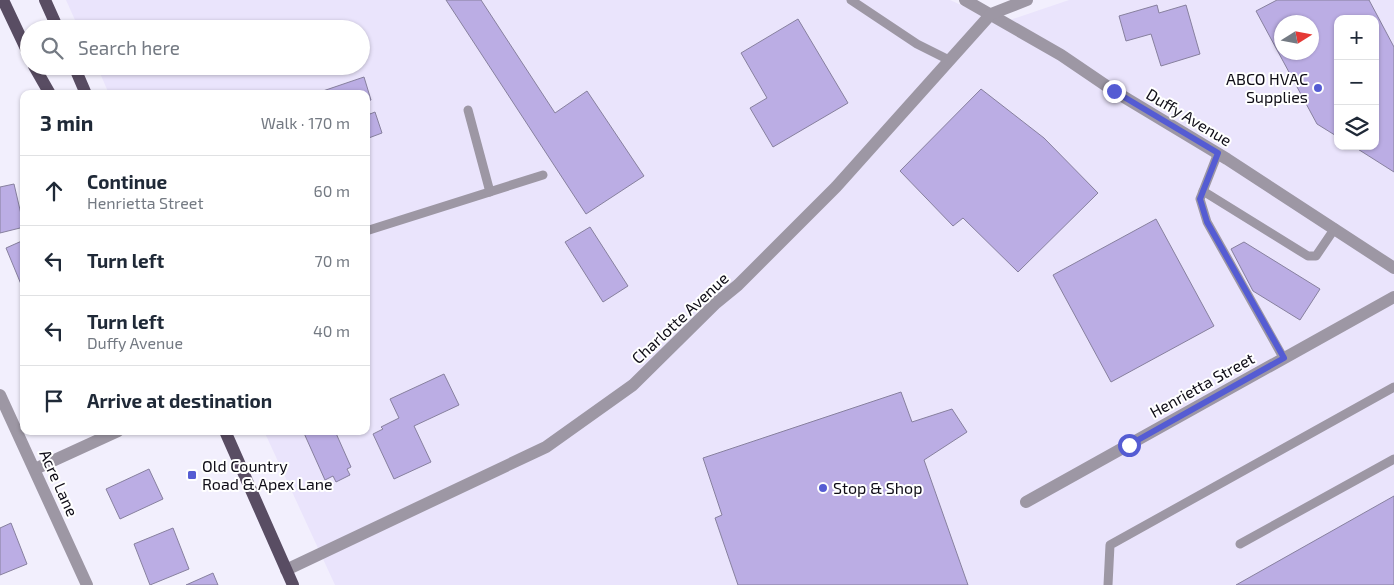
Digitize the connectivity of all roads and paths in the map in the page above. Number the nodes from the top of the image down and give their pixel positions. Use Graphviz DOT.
graph roads {
  1 [pos="3,0"];
  2 [pos="45,0"];
  3 [pos="851,0"];
  4 [pos="965,0"];
  5 [pos="1027,0"];
  6 [pos="991,14"];
  7 [pos="54,20"];
  8 [pos="20,36"];
  9 [pos="949,60"];
  10 [pos="39,75"];
  11 [pos="78,75"];
  12 [pos="48,90"];
  13 [pos="84,90"];
  14 [pos="468,110"];
  15 [pos="1218,153"];
  16 [pos="543,175"];
  17 [pos="1203,190"];
  18 [pos="490,192"];
  19 [pos="1335,228"];
  20 [pos="370,230"];
  21 [pos="1394,268"];
  22 [pos="1394,297"];
  23 [pos="1284,358"];
  24 [pos="1394,388"];
  25 [pos="0,395"];
  26 [pos="109,435"];
  27 [pos="227,435"];
  28 [pos="1394,459"];
  29 [pos="35,469"];
  30 [pos="1026,502"];
  31 [pos="1240,544"];
  32 [pos="286,570"];
  33 [pos="87,585"];
  34 [pos="293,585"];
  35 [pos="1108,585"];
  1 -- 8 [label="main road"];
  2 -- 7 [label="main road"];
  3 -- 9 [label="lane"];
  4 -- 6 [label="street, Duffy Avenue"];
  5 -- 6 [label="street, Charlotte Avenue"];
  6 -- 9 [label="street, Charlotte Avenue"];
  6 -- 15 [label="street, Duffy Avenue"];
  9 -- 32 [label="street, Charlotte Avenue"];
  10 -- 12 [label="main road"];
  11 -- 13 [label="main road"];
  14 -- 18 [label="lane"];
  15 -- 17 [label="lane"];
  15 -- 19 [label="street, Duffy Avenue"];
  16 -- 18 [label="lane"];
  17 -- 19 [label="lane"];
  17 -- 23 [label="lane"];
  18 -- 20 [label="lane"];
  19 -- 21 [label="street, Duffy Avenue"];
  22 -- 23 [label="street, Henrietta Street"];
  23 -- 30 [label="street, Henrietta Street"];
  24 -- 35 [label="lane"];
  25 -- 29 [label="street, Acre Lane"];
  26 -- 29 [label="street"];
  27 -- 32 [label="main road"];
  28 -- 31 [label="lane"];
  29 -- 33 [label="street, Acre Lane"];
  32 -- 34 [label="main road"];
}
